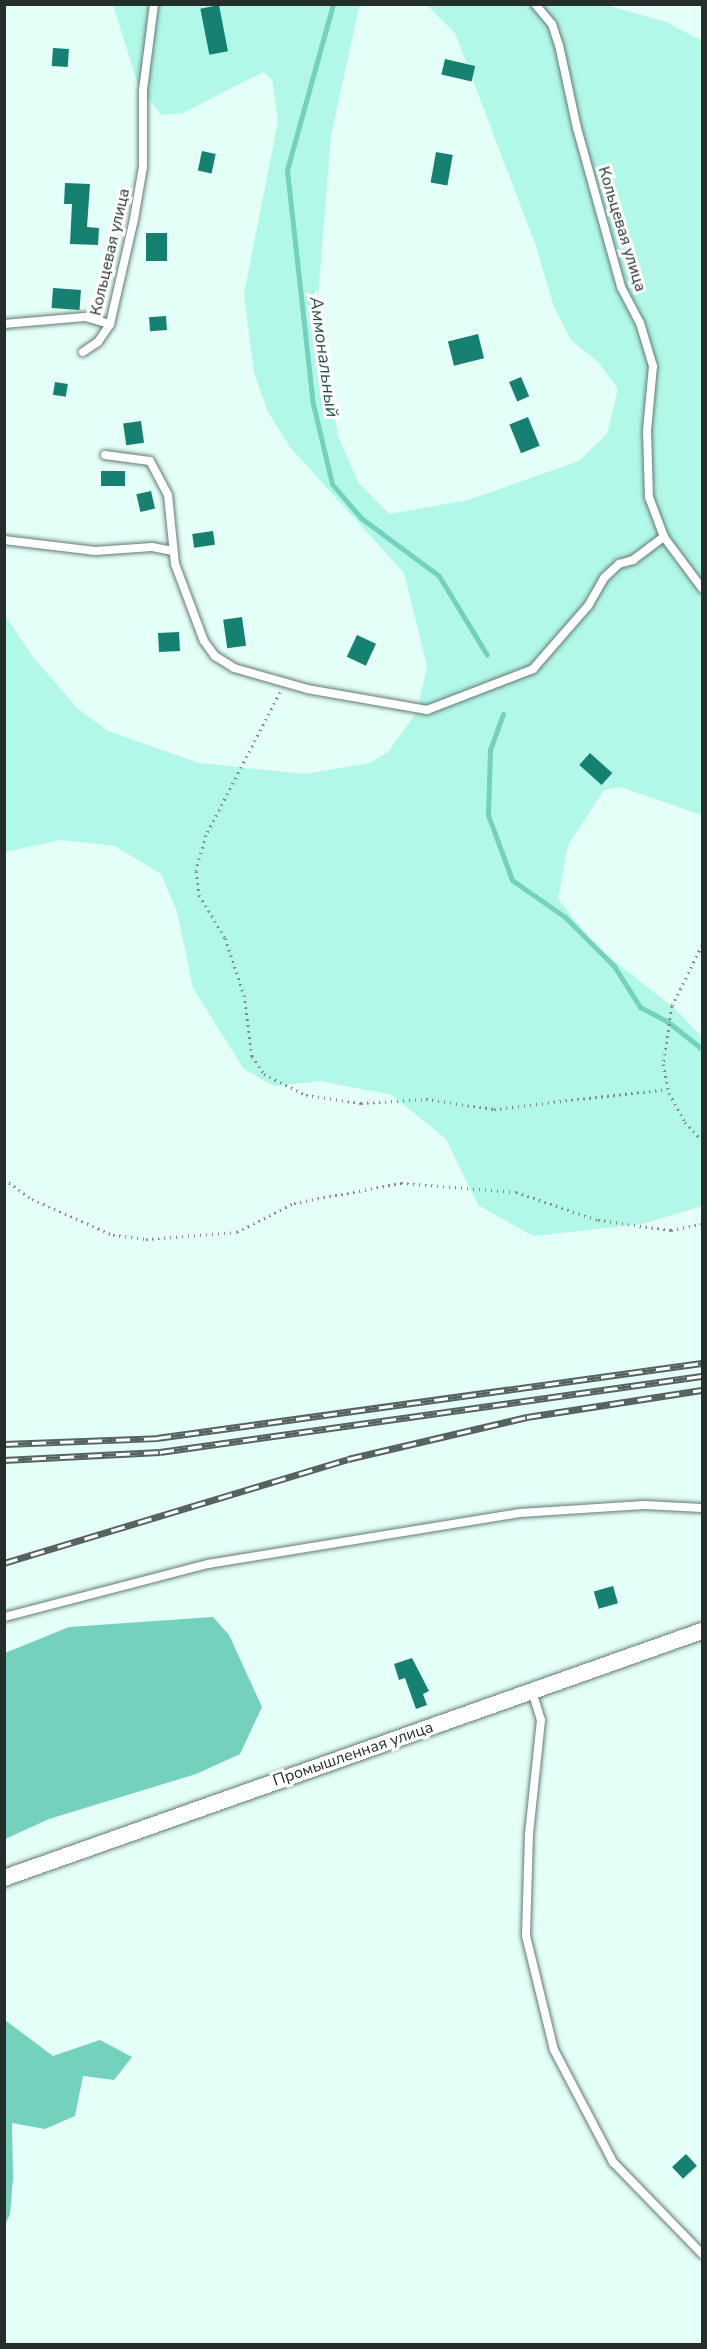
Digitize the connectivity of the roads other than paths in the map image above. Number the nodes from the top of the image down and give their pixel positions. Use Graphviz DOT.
graph roads {
  1 [pos="154,4"];
  2 [pos="535,4"];
  3 [pos="4,324"];
  4 [pos="110,324"];
  5 [pos="83,352"];
  6 [pos="105,455"];
  7 [pos="664,537"];
  8 [pos="4,540"];
  9 [pos="174,550"];
  10 [pos="702,588"];
  11 [pos="702,1508"];
  12 [pos="4,1617"];
  13 [pos="702,1631"];
  14 [pos="532,1691"];
  15 [pos="4,1878"];
  16 [pos="702,2254"];
  1 -- 4 [label="lane, Кольцевая улица"];
  2 -- 7 [label="lane, Кольцевая улица"];
  3 -- 4 [label="lane"];
  4 -- 5 [label="lane, Кольцевая улица"];
  6 -- 9 [label="lane"];
  7 -- 9 [label="lane"];
  7 -- 10 [label="lane, Кольцевая улица"];
  8 -- 9 [label="lane"];
  11 -- 12 [label="lane"];
  13 -- 14 [label="street, Промышленная улица"];
  14 -- 15 [label="street, Промышленная улица"];
  14 -- 16 [label="lane"];
}
